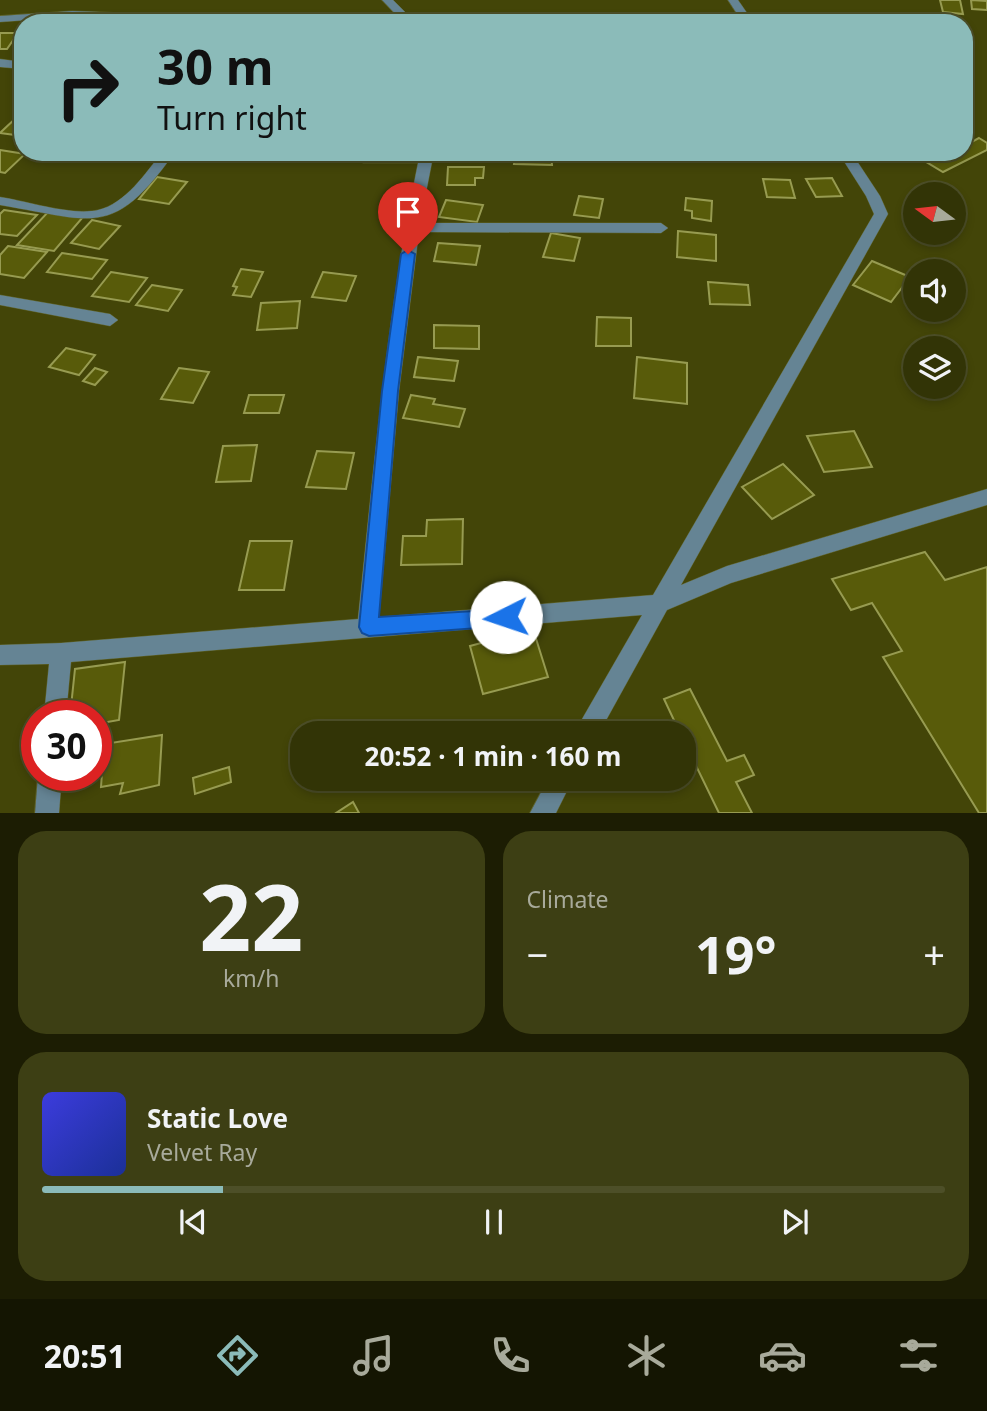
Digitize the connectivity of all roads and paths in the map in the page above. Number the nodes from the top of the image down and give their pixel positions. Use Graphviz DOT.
graph roads {
  1 [pos="387,0"];
  2 [pos="402,14"];
  3 [pos="162,161"];
  4 [pos="425,161"];
  5 [pos="850,161"];
  6 [pos="0,201"];
  7 [pos="412,227"];
  8 [pos="661,228"];
  9 [pos="0,300"];
  10 [pos="110,320"];
  11 [pos="987,497"];
  12 [pos="659,604"];
  13 [pos="369,627"];
  14 [pos="61,653"];
  15 [pos="0,655"];
  16 [pos="57,700"];
  17 [pos="593,721"];
  18 [pos="49,791"];
  19 [pos="554,791"];
  20 [pos="47,813"];
  21 [pos="542,813"];
  1 -- 2 [label="street"];
  3 -- 6 [label="street"];
  4 -- 7 [label="street"];
  5 -- 12 [label="street"];
  7 -- 8 [label="street"];
  7 -- 13 [label="street"];
  9 -- 10 [label="street"];
  11 -- 12 [label="street"];
  12 -- 13 [label="street"];
  12 -- 17 [label="street"];
  13 -- 14 [label="street"];
  14 -- 15 [label="street"];
  14 -- 16 [label="street"];
  18 -- 20 [label="street"];
  19 -- 21 [label="street"];
}
